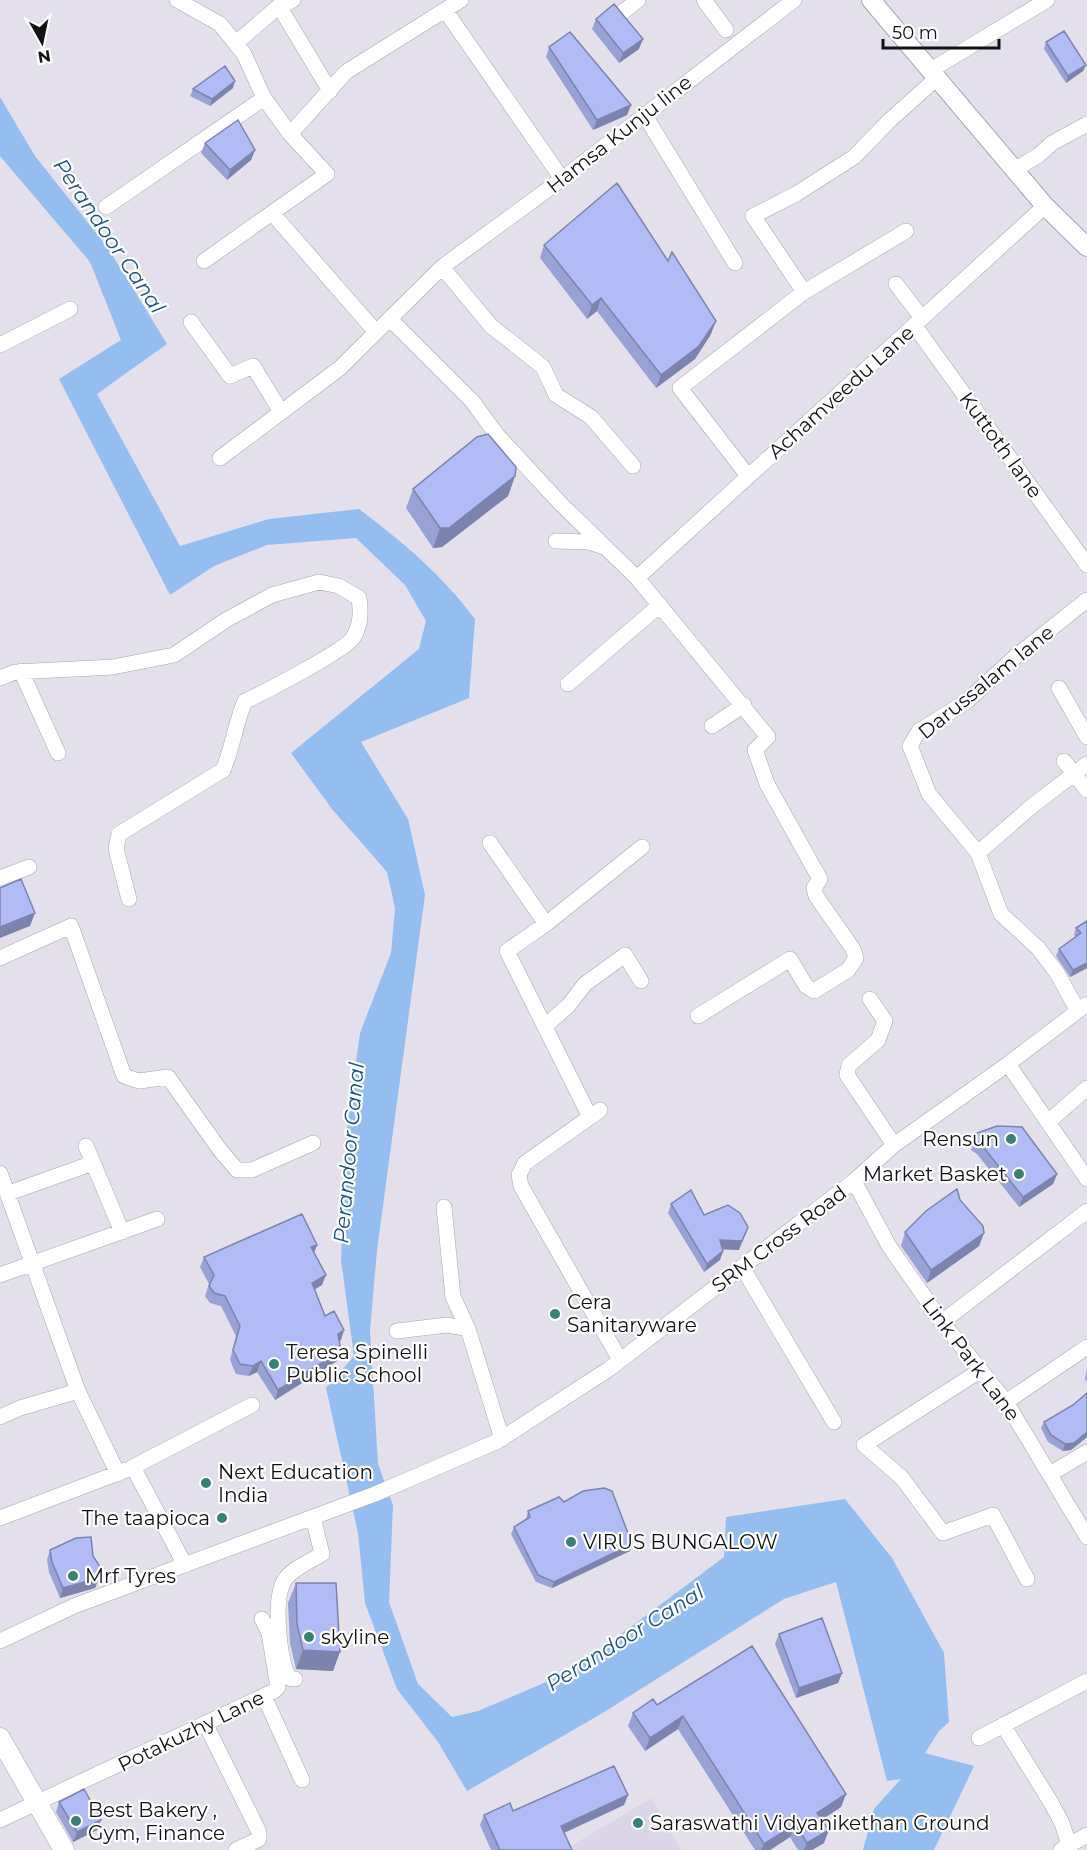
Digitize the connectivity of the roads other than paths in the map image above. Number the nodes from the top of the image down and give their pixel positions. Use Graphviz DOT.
graph roads {
  1 [pos="177,0"];
  2 [pos="461,0"];
  3 [pos="638,0"];
  4 [pos="704,0"];
  5 [pos="794,0"];
  6 [pos="871,0"];
  7 [pos="1047,0"];
  8 [pos="286,3"];
  9 [pos="445,10"];
  10 [pos="620,14"];
  11 [pos="726,30"];
  12 [pos="236,43"];
  13 [pos="934,74"];
  14 [pos="330,91"];
  15 [pos="264,98"];
  16 [pos="644,114"];
  17 [pos="1087,124"];
  18 [pos="290,134"];
  19 [pos="1014,170"];
  20 [pos="562,178"];
  21 [pos="1045,206"];
  22 [pos="106,207"];
  23 [pos="272,213"];
  24 [pos="906,231"];
  25 [pos="1087,247"];
  26 [pos="204,261"];
  27 [pos="735,263"];
  28 [pos="442,267"];
  29 [pos="896,284"];
  30 [pos="804,292"];
  31 [pos="70,309"];
  32 [pos="390,319"];
  33 [pos="191,322"];
  34 [pos="918,322"];
  35 [pos="376,332"];
  36 [pos="0,345"];
  37 [pos="281,412"];
  38 [pos="220,458"];
  39 [pos="633,466"];
  40 [pos="748,476"];
  41 [pos="556,541"];
  42 [pos="607,548"];
  43 [pos="1087,565"];
  44 [pos="637,578"];
  45 [pos="1087,600"];
  46 [pos="660,605"];
  47 [pos="18,671"];
  48 [pos="0,678"];
  49 [pos="568,684"];
  50 [pos="1059,688"];
  51 [pos="744,705"];
  52 [pos="712,726"];
  53 [pos="1087,736"];
  54 [pos="57,753"];
  55 [pos="1087,764"];
  56 [pos="1068,767"];
  57 [pos="1087,790"];
  58 [pos="490,843"];
  59 [pos="642,847"];
  60 [pos="978,853"];
  61 [pos="29,867"];
  62 [pos="0,878"];
  63 [pos="129,899"];
  64 [pos="546,924"];
  65 [pos="0,958"];
  66 [pos="641,981"];
  67 [pos="870,999"];
  68 [pos="1083,1007"];
  69 [pos="698,1016"];
  70 [pos="545,1026"];
  71 [pos="1008,1064"];
  72 [pos="1087,1088"];
  73 [pos="1047,1122"];
  74 [pos="313,1143"];
  75 [pos="894,1145"];
  76 [pos="86,1146"];
  77 [pos="93,1163"];
  78 [pos="0,1173"];
  79 [pos="1087,1179"];
  80 [pos="854,1181"];
  81 [pos="9,1193"];
  82 [pos="444,1207"];
  83 [pos="1087,1211"];
  84 [pos="157,1219"];
  85 [pos="122,1232"];
  86 [pos="34,1264"];
  87 [pos="742,1267"];
  88 [pos="0,1275"];
  89 [pos="942,1322"];
  90 [pos="468,1329"];
  91 [pos="397,1331"];
  92 [pos="1087,1347"];
  93 [pos="620,1360"];
  94 [pos="981,1370"];
  95 [pos="78,1391"];
  96 [pos="1006,1402"];
  97 [pos="252,1405"];
  98 [pos="0,1417"];
  99 [pos="834,1422"];
  100 [pos="502,1439"];
  101 [pos="1087,1452"];
  102 [pos="133,1467"];
  103 [pos="118,1474"];
  104 [pos="1050,1474"];
  105 [pos="312,1517"];
  106 [pos="0,1518"];
  107 [pos="1087,1537"];
  108 [pos="185,1565"];
  109 [pos="1027,1579"];
  110 [pos="262,1619"];
  111 [pos="0,1641"];
  112 [pos="295,1679"];
  113 [pos="1087,1681"];
  114 [pos="264,1696"];
  115 [pos="206,1725"];
  116 [pos="1004,1725"];
  117 [pos="0,1738"];
  118 [pos="979,1738"];
  119 [pos="302,1780"];
  120 [pos="39,1803"];
  121 [pos="0,1820"];
  122 [pos="1087,1835"];
  123 [pos="1064,1848"];
  124 [pos="64,1850"];
  125 [pos="236,1850"];
  1 -- 12 [label="street"];
  2 -- 9 [label="street"];
  3 -- 10 [label="street"];
  4 -- 11 [label="street"];
  5 -- 16 [label="street, Hamsa Kunju line"];
  6 -- 13 [label="street"];
  7 -- 13 [label="street"];
  8 -- 12 [label="street"];
  8 -- 14 [label="street"];
  9 -- 14 [label="street"];
  9 -- 20 [label="street"];
  12 -- 15 [label="street"];
  13 -- 19 [label="street"];
  13 -- 30 [label="street"];
  14 -- 18 [label="street"];
  15 -- 18 [label="street"];
  15 -- 22 [label="street"];
  16 -- 20 [label="street, Hamsa Kunju line"];
  16 -- 27 [label="street"];
  17 -- 19 [label="street"];
  18 -- 23 [label="street"];
  19 -- 21 [label="street"];
  20 -- 28 [label="street, Hamsa Kunju line"];
  21 -- 25 [label="street"];
  21 -- 34 [label="street, Achamveedu Lane"];
  23 -- 26 [label="street"];
  23 -- 35 [label="street"];
  24 -- 30 [label="street"];
  28 -- 32 [label="street, Hamsa Kunju line"];
  28 -- 39 [label="street"];
  29 -- 34 [label="street, Kuttoth lane"];
  30 -- 40 [label="street"];
  31 -- 36 [label="street"];
  32 -- 35 [label="street, Hamsa Kunju line"];
  32 -- 42 [label="street"];
  33 -- 37 [label="street"];
  34 -- 40 [label="street, Achamveedu Lane"];
  34 -- 43 [label="street, Kuttoth lane"];
  35 -- 37 [label="street, Hamsa Kunju line"];
  37 -- 38 [label="street, Hamsa Kunju line"];
  40 -- 44 [label="street, Achamveedu Lane"];
  41 -- 42 [label="street"];
  42 -- 44 [label="street"];
  44 -- 46 [label="street"];
  45 -- 60 [label="street, Darussalam lane"];
  46 -- 49 [label="street"];
  46 -- 51 [label="street"];
  47 -- 48 [label="street"];
  47 -- 54 [label="street"];
  47 -- 63 [label="street"];
  50 -- 53 [label="street"];
  51 -- 52 [label="street"];
  51 -- 69 [label="street"];
  55 -- 56 [label="street"];
  56 -- 57 [label="street"];
  56 -- 60 [label="street"];
  58 -- 64 [label="street"];
  59 -- 64 [label="street"];
  60 -- 68 [label="street, Darussalam lane"];
  61 -- 62 [label="street"];
  64 -- 70 [label="street"];
  65 -- 74 [label="street"];
  66 -- 70 [label="street"];
  67 -- 75 [label="street"];
  68 -- 71 [label="street, SRM Cross Road"];
  70 -- 93 [label="street"];
  71 -- 73 [label="street"];
  71 -- 75 [label="street, SRM Cross Road"];
  72 -- 73 [label="street"];
  73 -- 79 [label="street"];
  75 -- 80 [label="street, SRM Cross Road"];
  76 -- 77 [label="street"];
  77 -- 81 [label="street"];
  77 -- 85 [label="street"];
  78 -- 81 [label="street"];
  80 -- 87 [label="street, SRM Cross Road"];
  80 -- 89 [label="street, Link Park Lane"];
  81 -- 86 [label="street"];
  82 -- 90 [label="street"];
  83 -- 89 [label="street"];
  84 -- 85 [label="street"];
  85 -- 86 [label="street"];
  86 -- 88 [label="street"];
  86 -- 95 [label="street"];
  87 -- 93 [label="street, SRM Cross Road"];
  87 -- 99 [label="street"];
  89 -- 94 [label="street, Link Park Lane"];
  90 -- 91 [label="street"];
  90 -- 100 [label="street"];
  92 -- 96 [label="street"];
  93 -- 100 [label="street, SRM Cross Road"];
  94 -- 96 [label="street, Link Park Lane"];
  94 -- 109 [label="street"];
  95 -- 98 [label="street"];
  95 -- 103 [label="street"];
  96 -- 104 [label="street, Link Park Lane"];
  97 -- 102 [label="street"];
  100 -- 105 [label="street, SRM Cross Road"];
  101 -- 104 [label="street"];
  102 -- 103 [label="street"];
  102 -- 108 [label="street"];
  103 -- 106 [label="street"];
  104 -- 107 [label="street, Link Park Lane"];
  105 -- 108 [label="street, SRM Cross Road"];
  105 -- 112 [label="street"];
  108 -- 111 [label="street, SRM Cross Road"];
  110 -- 114 [label="street, Potakuzhy Lane"];
  113 -- 116 [label="street"];
  114 -- 115 [label="street, Potakuzhy Lane"];
  114 -- 119 [label="street"];
  115 -- 120 [label="street, Potakuzhy Lane"];
  115 -- 125 [label="street"];
  116 -- 118 [label="street"];
  116 -- 123 [label="street"];
  117 -- 120 [label="main road"];
  120 -- 121 [label="street, Potakuzhy Lane"];
  120 -- 124 [label="main road"];
  122 -- 123 [label="street"];
}
